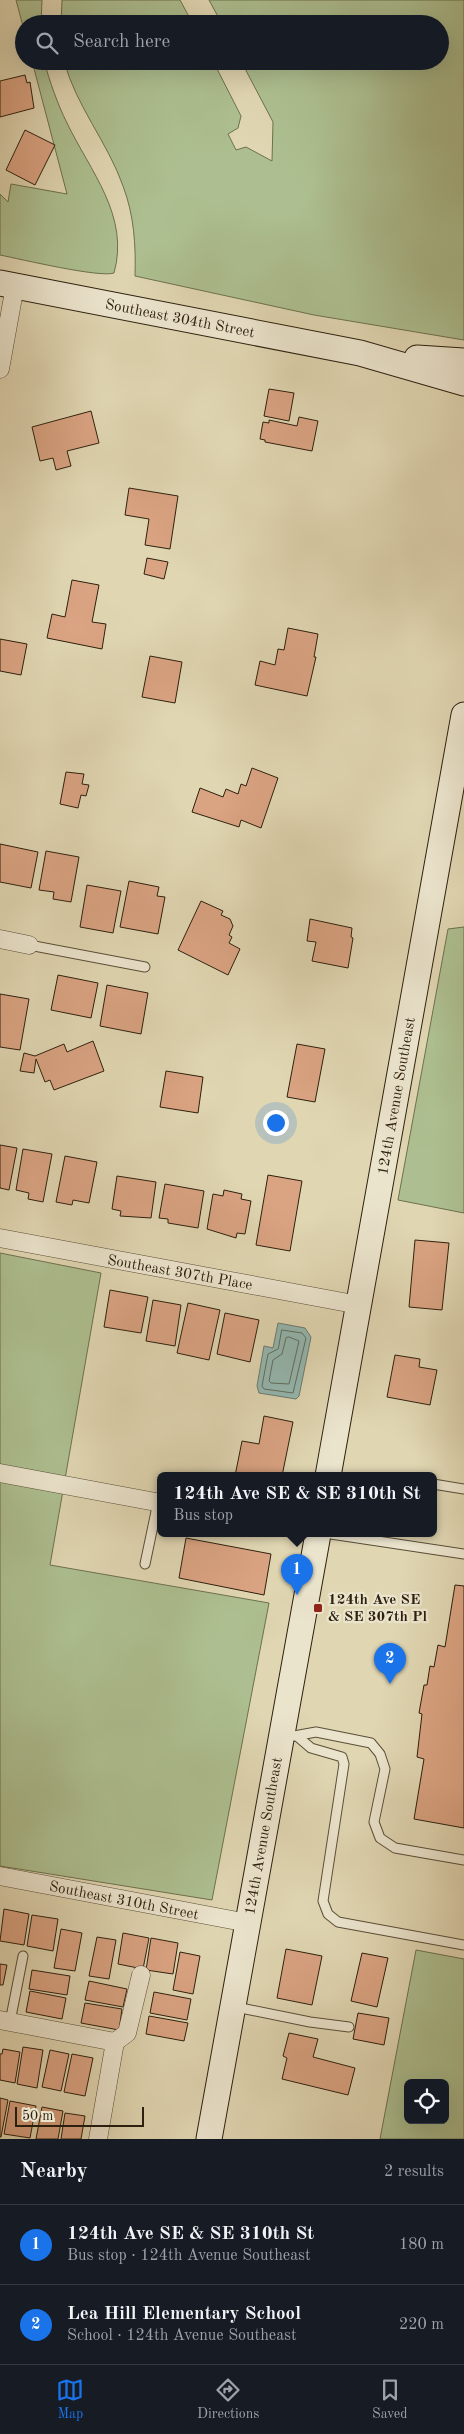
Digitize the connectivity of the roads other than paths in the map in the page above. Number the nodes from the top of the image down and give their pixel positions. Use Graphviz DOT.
graph roads {
  1 [pos="8,285"];
  2 [pos="360,353"];
  3 [pos="464,362"];
  4 [pos="0,369"];
  5 [pos="464,383"];
  6 [pos="464,715"];
  7 [pos="0,939"];
  8 [pos="29,945"];
  9 [pos="145,967"];
  10 [pos="0,1238"];
  11 [pos="359,1305"];
  12 [pos="329,1472"];
  13 [pos="0,1473"];
  14 [pos="437,1485"];
  15 [pos="464,1489"];
  16 [pos="157,1502"];
  17 [pos="157,1511"];
  18 [pos="318,1537"];
  19 [pos="380,1537"];
  20 [pos="396,1538"];
  21 [pos="464,1554"];
  22 [pos="145,1564"];
  23 [pos="289,1735"];
  24 [pos="464,1860"];
  25 [pos="0,1876"];
  26 [pos="248,1923"];
  27 [pos="464,1945"];
  28 [pos="23,1956"];
  29 [pos="141,1975"];
  30 [pos="233,2006"];
  31 [pos="5,2021"];
  32 [pos="349,2027"];
  33 [pos="115,2042"];
  34 [pos="98,2139"];
  35 [pos="209,2139"];
  1 -- 2 [label="street, Southeast 304th Street"];
  1 -- 4 [label="street"];
  2 -- 3 [label="street, Southeast 304th Street"];
  2 -- 5 [label="street, Southeast 304th Street"];
  6 -- 11 [label="street, 124th Avenue Southeast"];
  7 -- 8 [label="street"];
  8 -- 9 [label="lane"];
  10 -- 11 [label="street, Southeast 307th Place"];
  11 -- 12 [label="street, 124th Avenue Southeast"];
  13 -- 16 [label="street"];
  14 -- 15 [label="lane"];
  17 -- 22 [label="lane"];
  18 -- 23 [label="street, 124th Avenue Southeast"];
  19 -- 20 [label="lane"];
  20 -- 21 [label="lane"];
  23 -- 24 [label="lane"];
  23 -- 26 [label="street, 124th Avenue Southeast"];
  23 -- 27 [label="lane"];
  25 -- 26 [label="street, Southeast 310th Street"];
  26 -- 30 [label="street, 124th Avenue Southeast"];
  28 -- 31 [label="lane"];
  29 -- 33 [label="street"];
  30 -- 32 [label="lane"];
  30 -- 35 [label="street, 124th Avenue Southeast"];
  31 -- 33 [label="street"];
  33 -- 34 [label="street"];
}
